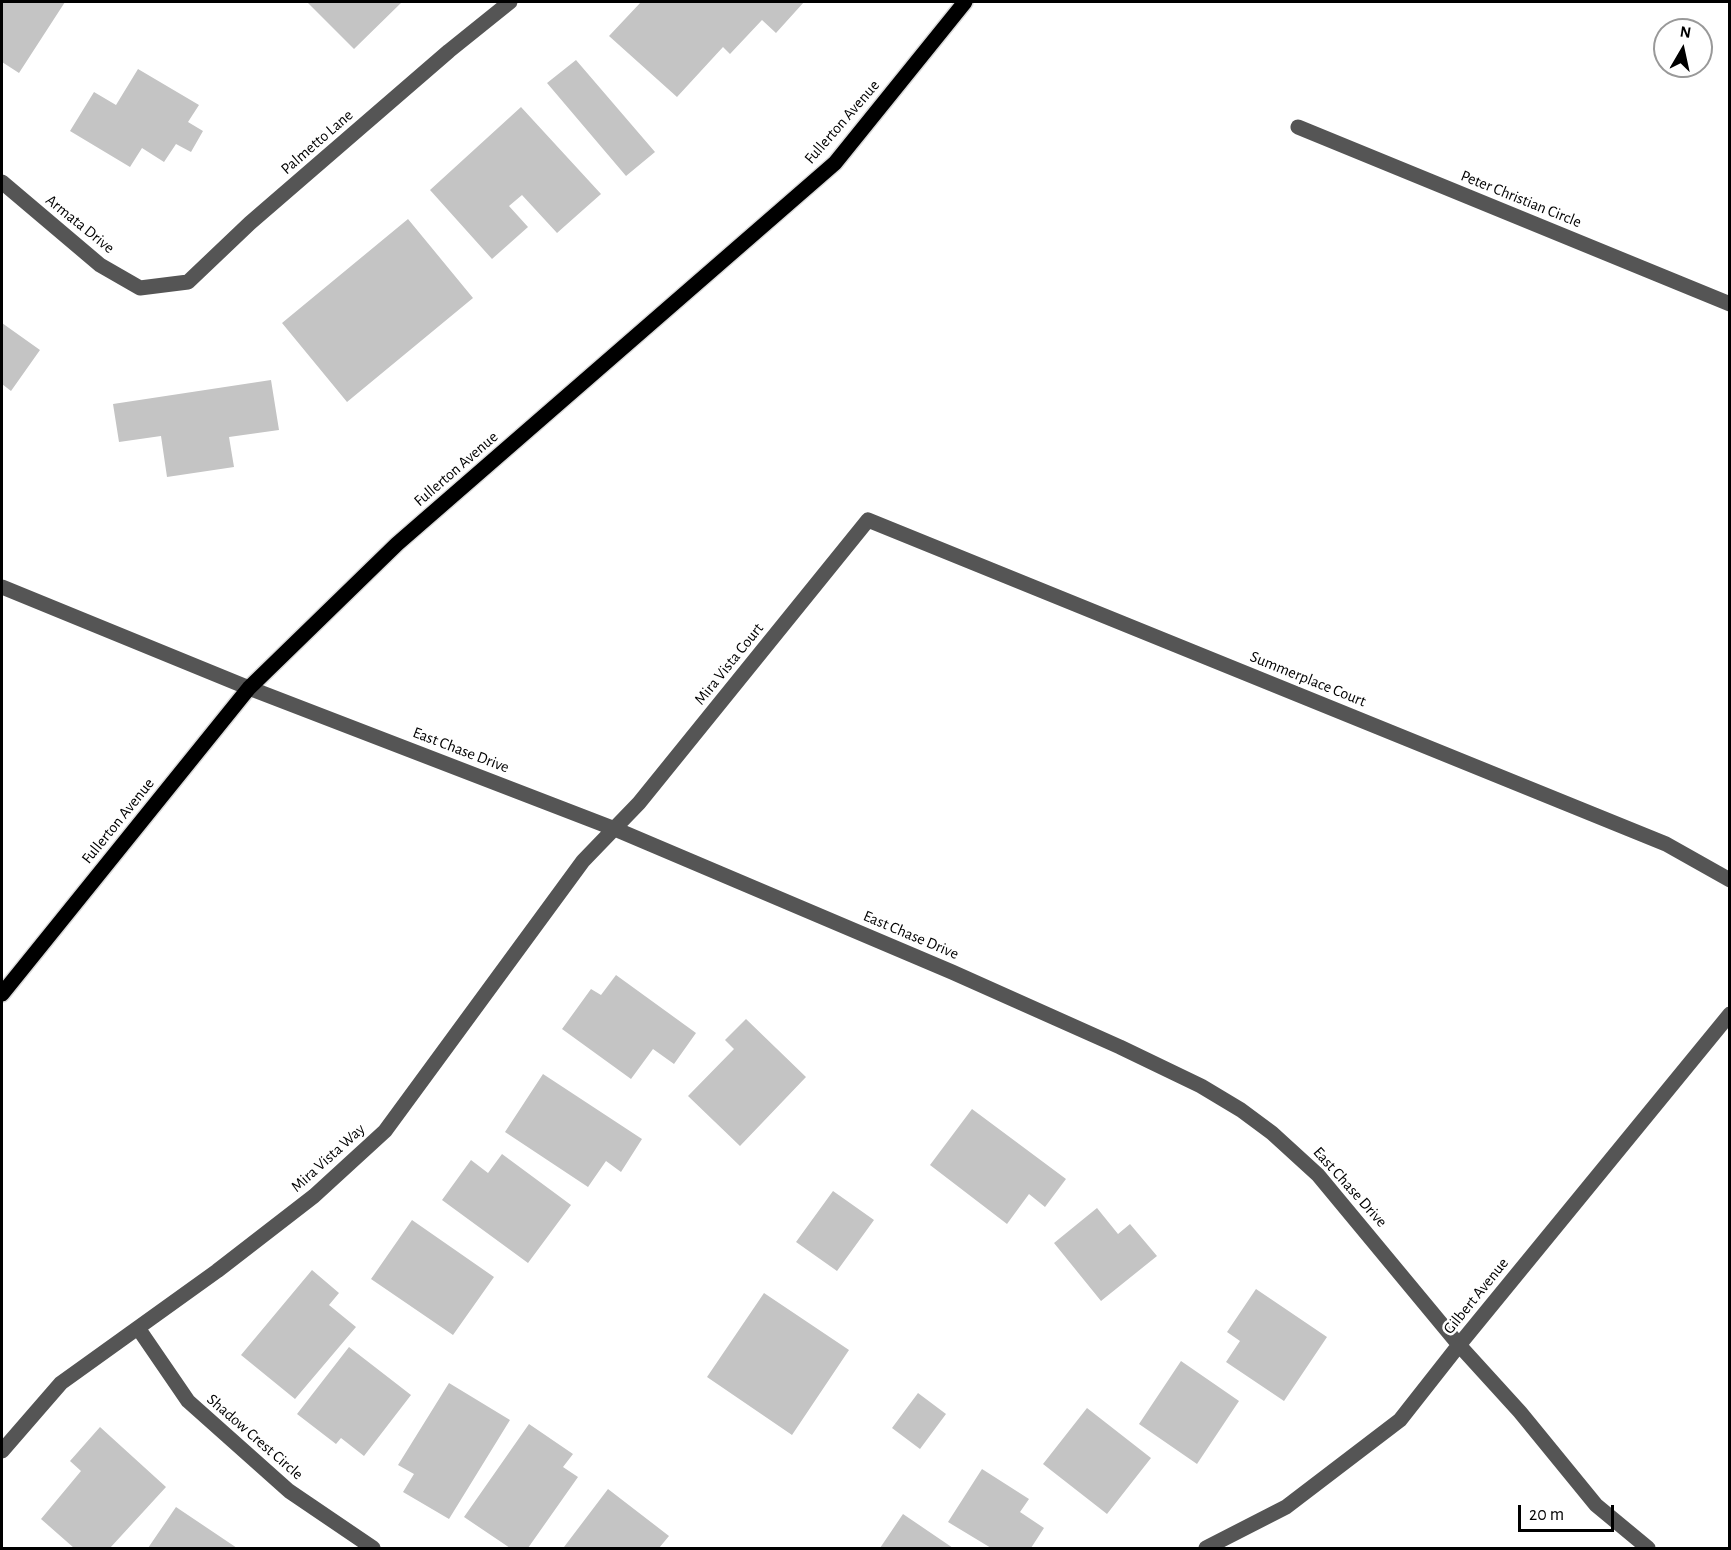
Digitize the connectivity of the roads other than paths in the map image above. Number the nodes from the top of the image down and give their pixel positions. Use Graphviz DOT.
graph roads {
  1 [pos="510,2"];
  2 [pos="965,2"];
  3 [pos="1298,127"];
  4 [pos="2,182"];
  5 [pos="140,288"];
  6 [pos="1730,304"];
  7 [pos="868,520"];
  8 [pos="2,587"];
  9 [pos="249,688"];
  10 [pos="615,829"];
  11 [pos="1730,880"];
  12 [pos="2,994"];
  13 [pos="1730,1014"];
  14 [pos="138,1328"];
  15 [pos="1459,1344"];
  16 [pos="2,1451"];
  17 [pos="373,1548"];
  18 [pos="1206,1548"];
  19 [pos="1648,1548"];
  1 -- 5 [label="street, Palmetto Lane"];
  2 -- 9 [label="main road, Fullerton Avenue"];
  3 -- 6 [label="street, Peter Christian Circle"];
  4 -- 5 [label="street, Armata Drive"];
  7 -- 10 [label="street, Mira Vista Court"];
  7 -- 11 [label="street, Summerplace Court"];
  8 -- 9 [label="street, East Chase Drive"];
  9 -- 10 [label="street, East Chase Drive"];
  9 -- 12 [label="main road, Fullerton Avenue"];
  10 -- 14 [label="street, Mira Vista Way"];
  10 -- 15 [label="street, East Chase Drive"];
  13 -- 15 [label="street, Gilbert Avenue"];
  14 -- 16 [label="street, Mira Vista Way"];
  14 -- 17 [label="street, Shadow Crest Circle"];
  15 -- 18 [label="street, Gilbert Avenue"];
  15 -- 19 [label="street, East Chase Drive"];
}
